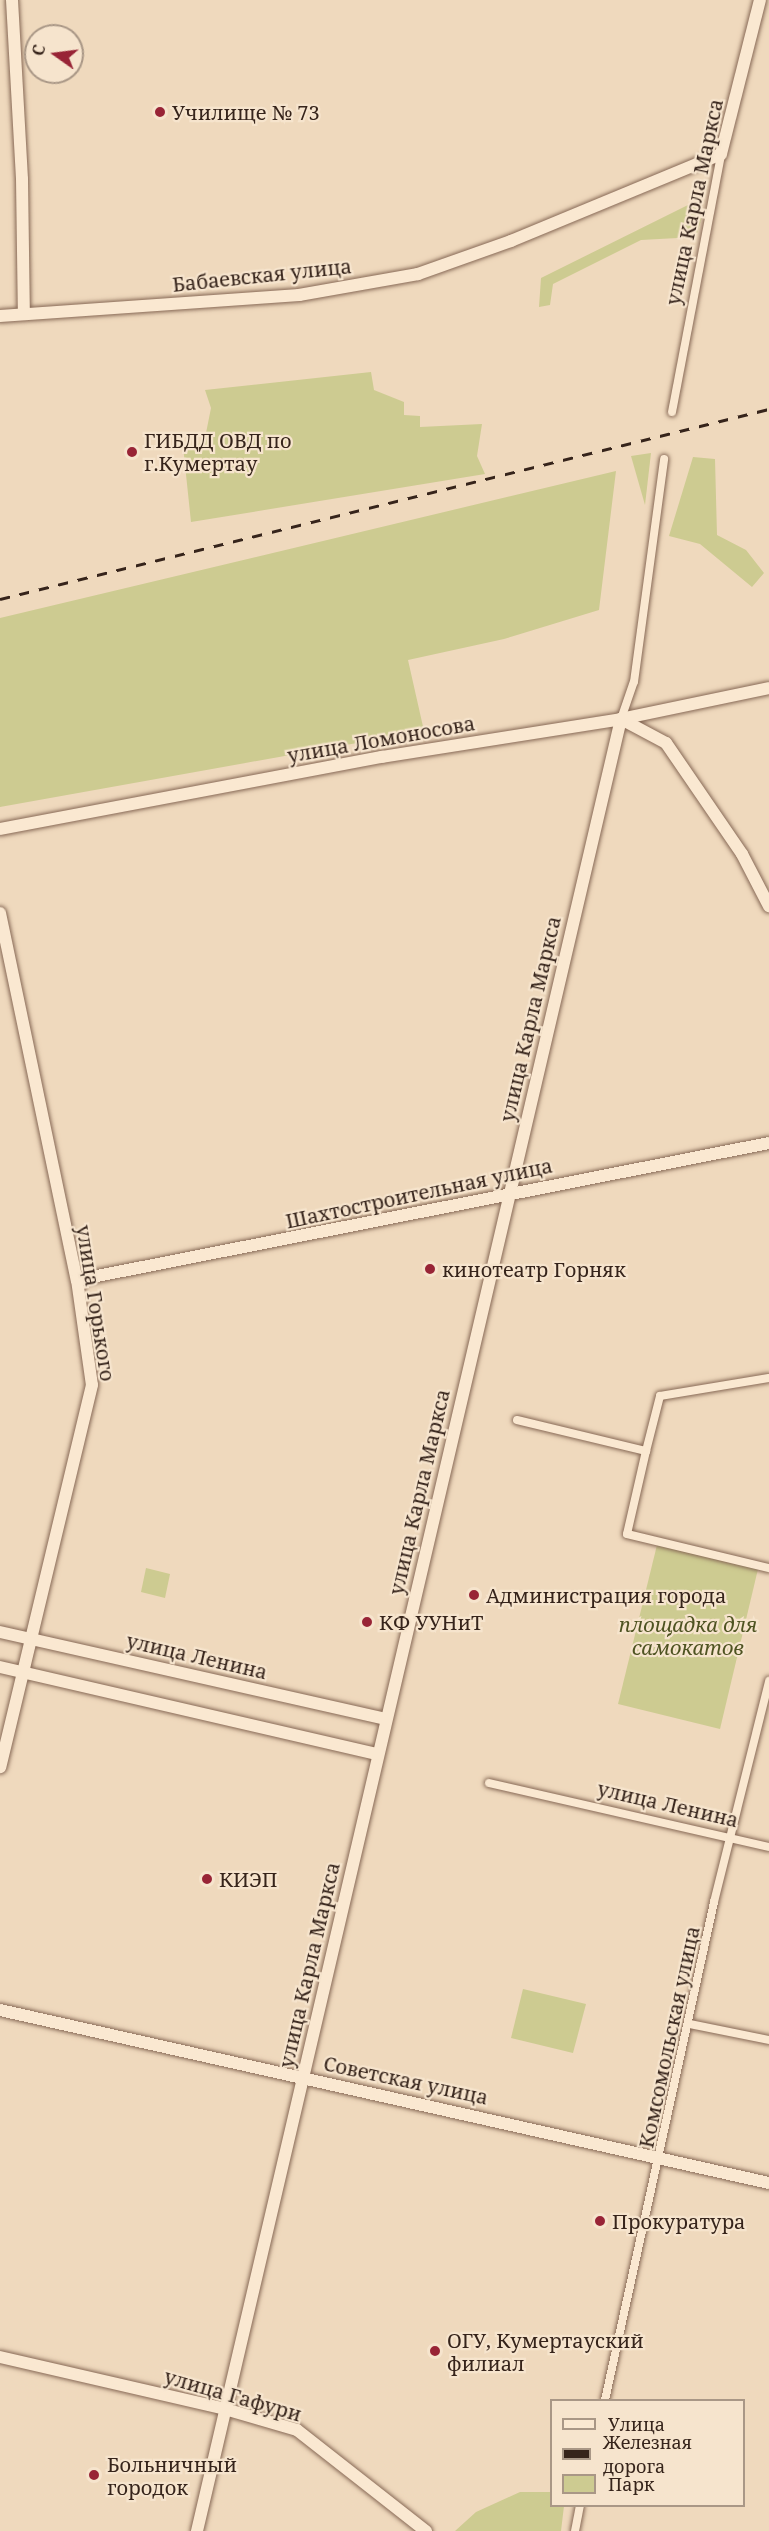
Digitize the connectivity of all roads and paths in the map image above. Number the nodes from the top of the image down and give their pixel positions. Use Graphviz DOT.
graph roads {
  1 [pos="12,0"];
  2 [pos="760,0"];
  3 [pos="721,154"];
  4 [pos="24,314"];
  5 [pos="0,316"];
  6 [pos="672,412"];
  7 [pos="664,459"];
  8 [pos="769,688"];
  9 [pos="621,719"];
  10 [pos="0,829"];
  11 [pos="769,906"];
  12 [pos="0,913"];
  13 [pos="769,1143"];
  14 [pos="508,1195"];
  15 [pos="77,1280"];
  16 [pos="769,1378"];
  17 [pos="517,1420"];
  18 [pos="646,1451"];
  19 [pos="769,1568"];
  20 [pos="0,1632"];
  21 [pos="31,1639"];
  22 [pos="0,1667"];
  23 [pos="23,1672"];
  24 [pos="769,1682"];
  25 [pos="385,1719"];
  26 [pos="377,1754"];
  27 [pos="0,1767"];
  28 [pos="489,1783"];
  29 [pos="732,1839"];
  30 [pos="769,1847"];
  31 [pos="0,2010"];
  32 [pos="690,2024"];
  33 [pos="769,2040"];
  34 [pos="304,2078"];
  35 [pos="659,2156"];
  36 [pos="769,2183"];
  37 [pos="0,2357"];
  38 [pos="605,2399"];
  39 [pos="225,2409"];
  40 [pos="580,2507"];
  41 [pos="197,2531"];
  42 [pos="426,2531"];
  43 [pos="574,2531"];
  1 -- 4 [label="main road"];
  2 -- 3 [label="main road, улица Карла Маркса"];
  3 -- 4 [label="main road, Бабаевская улица"];
  3 -- 6 [label="street, улица Карла Маркса"];
  4 -- 5 [label="main road, Бабаевская улица"];
  7 -- 9 [label="street, улица Карла Маркса"];
  8 -- 9 [label="main road, улица Ломоносова"];
  9 -- 10 [label="main road, улица Ломоносова"];
  9 -- 11 [label="main road"];
  9 -- 14 [label="main road, улица Карла Маркса"];
  12 -- 15 [label="main road, улица Горького"];
  13 -- 14 [label="main road, Шахтостроительная улица"];
  14 -- 15 [label="main road, Шахтостроительная улица"];
  14 -- 25 [label="main road, улица Карла Маркса"];
  15 -- 21 [label="main road, улица Горького"];
  16 -- 18 [label="street"];
  17 -- 18 [label="street"];
  18 -- 19 [label="street"];
  20 -- 21 [label="main road, улица Ленина"];
  21 -- 23 [label="main road, улица Горького"];
  21 -- 25 [label="main road, улица Ленина"];
  22 -- 23 [label="main road"];
  23 -- 26 [label="main road"];
  23 -- 27 [label="main road, улица Горького"];
  24 -- 29 [label="street, Комсомольская улица"];
  25 -- 26 [label="main road, улица Карла Маркса"];
  26 -- 34 [label="main road, улица Карла Маркса"];
  28 -- 29 [label="street, улица Ленина"];
  29 -- 30 [label="street, улица Ленина"];
  29 -- 32 [label="street, Комсомольская улица"];
  31 -- 34 [label="main road, Советская улица"];
  32 -- 33 [label="street"];
  32 -- 35 [label="street, Комсомольская улица"];
  34 -- 35 [label="main road, Советская улица"];
  34 -- 39 [label="main road, улица Карла Маркса"];
  35 -- 36 [label="main road, Советская улица"];
  35 -- 38 [label="street, Комсомольская улица"];
  37 -- 39 [label="main road, улица Гафури"];
  39 -- 41 [label="main road, улица Карла Маркса"];
  39 -- 42 [label="main road, улица Гафури"];
  40 -- 43 [label="street"];
}
